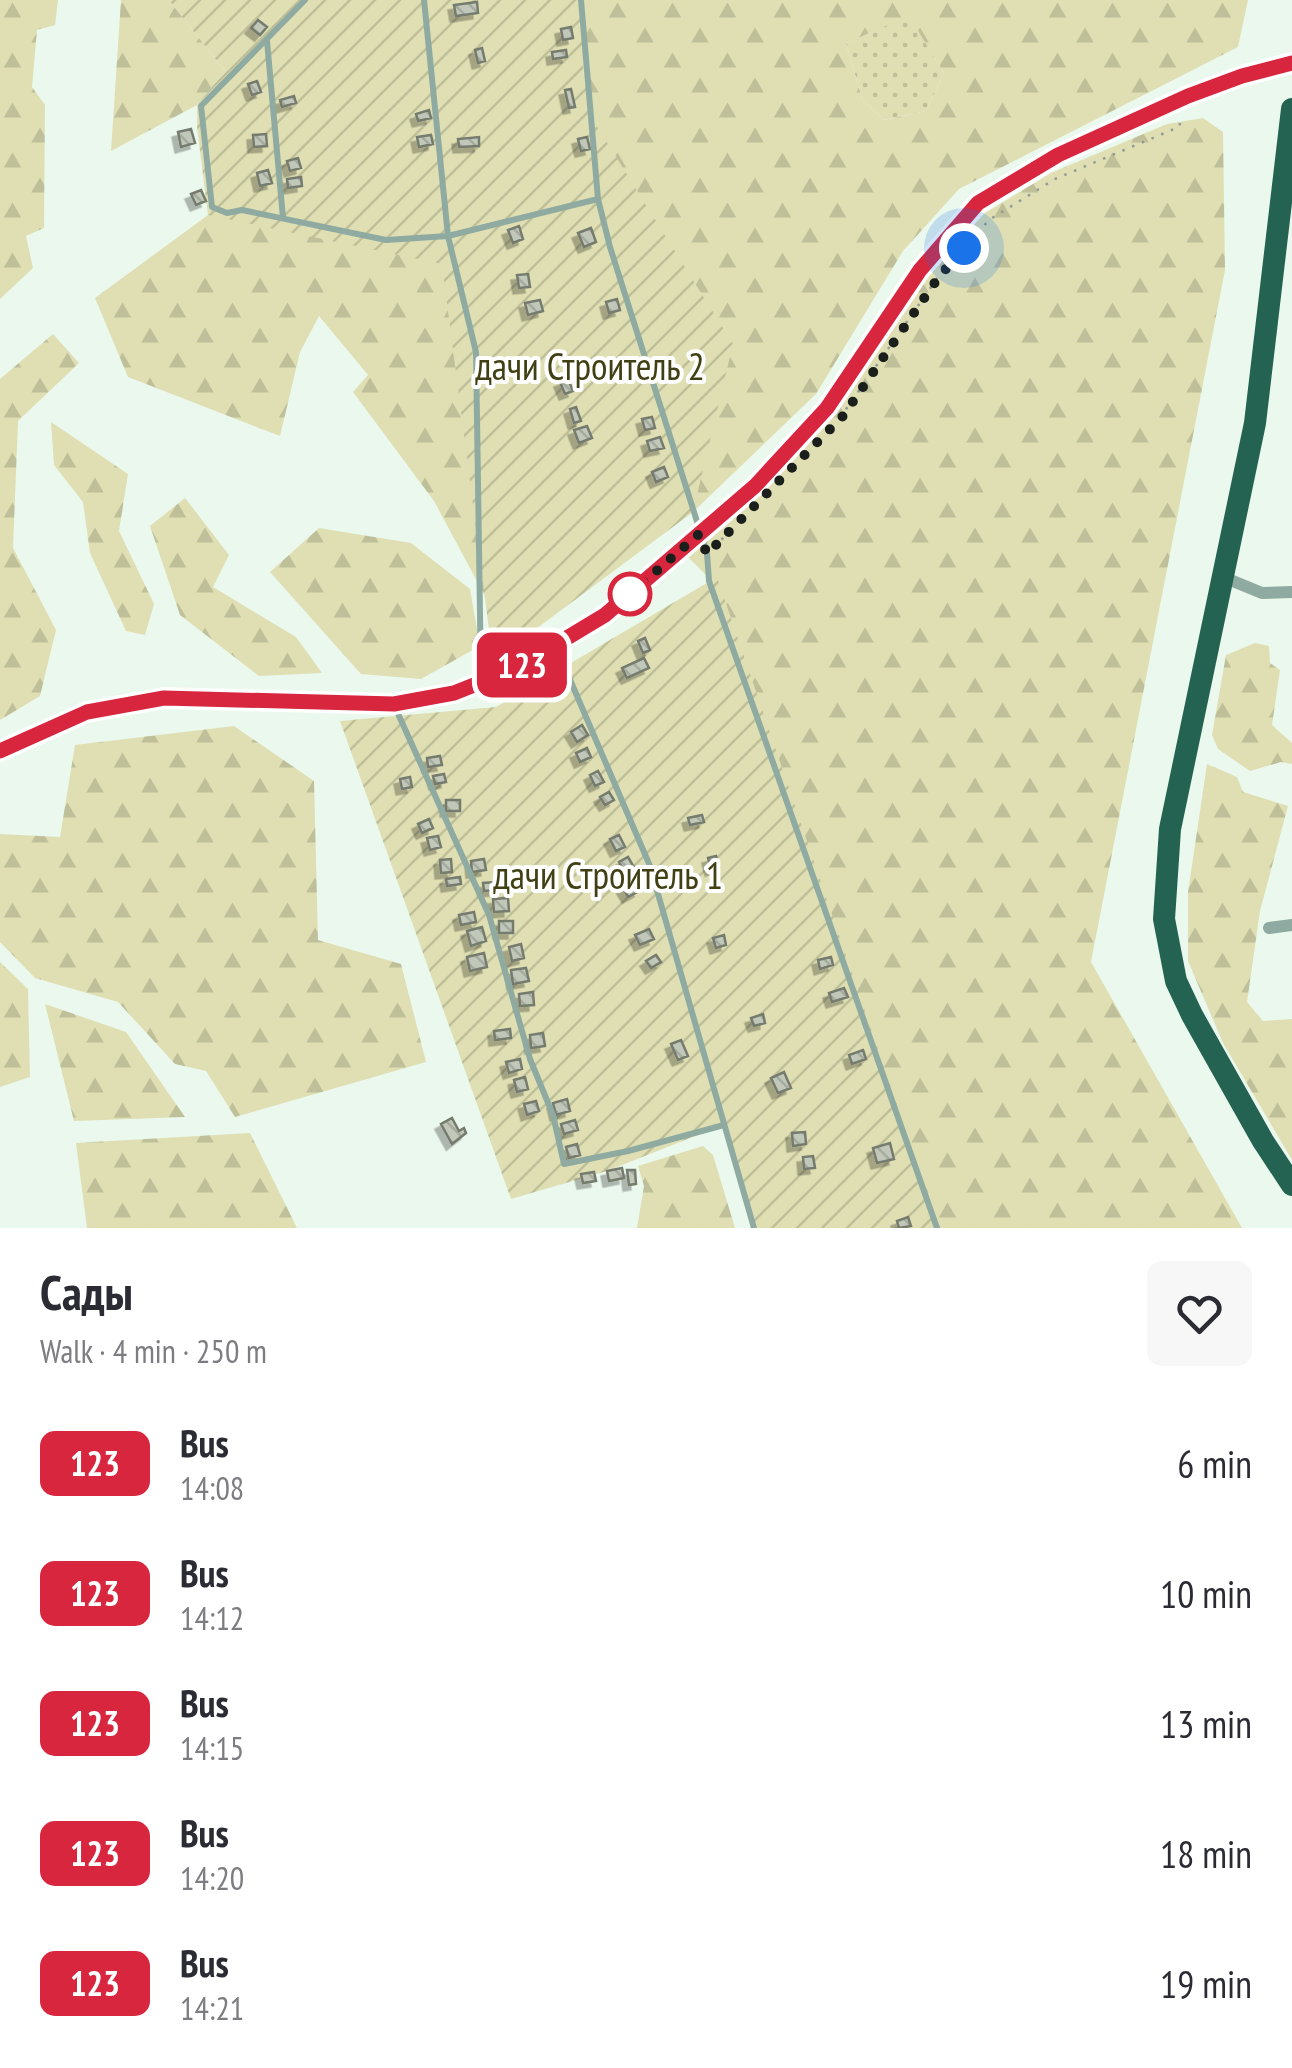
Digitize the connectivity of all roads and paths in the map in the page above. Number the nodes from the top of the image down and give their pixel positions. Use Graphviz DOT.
graph roads {
  1 [pos="306,0"];
  2 [pos="424,0"];
  3 [pos="581,0"];
  4 [pos="266,39"];
  5 [pos="1292,64"];
  6 [pos="1188,96"];
  7 [pos="1292,109"];
  8 [pos="598,199"];
  9 [pos="283,218"];
  10 [pos="448,236"];
  11 [pos="829,430"];
  12 [pos="734,526"];
  13 [pos="699,534"];
  14 [pos="707,554"];
  15 [pos="1223,577"];
  16 [pos="1292,592"];
  17 [pos="556,646"];
  18 [pos="480,685"];
  19 [pos="394,704"];
  20 [pos="0,751"];
  21 [pos="1292,926"];
  22 [pos="1270,928"];
  23 [pos="724,1125"];
  24 [pos="1292,1185"];
  25 [pos="754,1228"];
  26 [pos="937,1228"];
  1 -- 4 [label="lane"];
  2 -- 10 [label="lane"];
  3 -- 8 [label="lane"];
  4 -- 9 [label="lane"];
  4 -- 9 [label="lane"];
  5 -- 6 [label="street"];
  6 -- 11 [label="path"];
  6 -- 13 [label="street"];
  7 -- 15 [label="highway"];
  8 -- 10 [label="lane"];
  8 -- 13 [label="lane"];
  9 -- 10 [label="lane"];
  10 -- 18 [label="lane"];
  12 -- 14 [label="path"];
  13 -- 14 [label="lane"];
  13 -- 17 [label="street"];
  14 -- 26 [label="lane"];
  15 -- 16 [label="street"];
  15 -- 24 [label="highway"];
  17 -- 18 [label="street"];
  17 -- 23 [label="lane"];
  18 -- 19 [label="street"];
  19 -- 20 [label="street"];
  19 -- 23 [label="lane"];
  21 -- 22 [label="street"];
  23 -- 25 [label="lane"];
}
